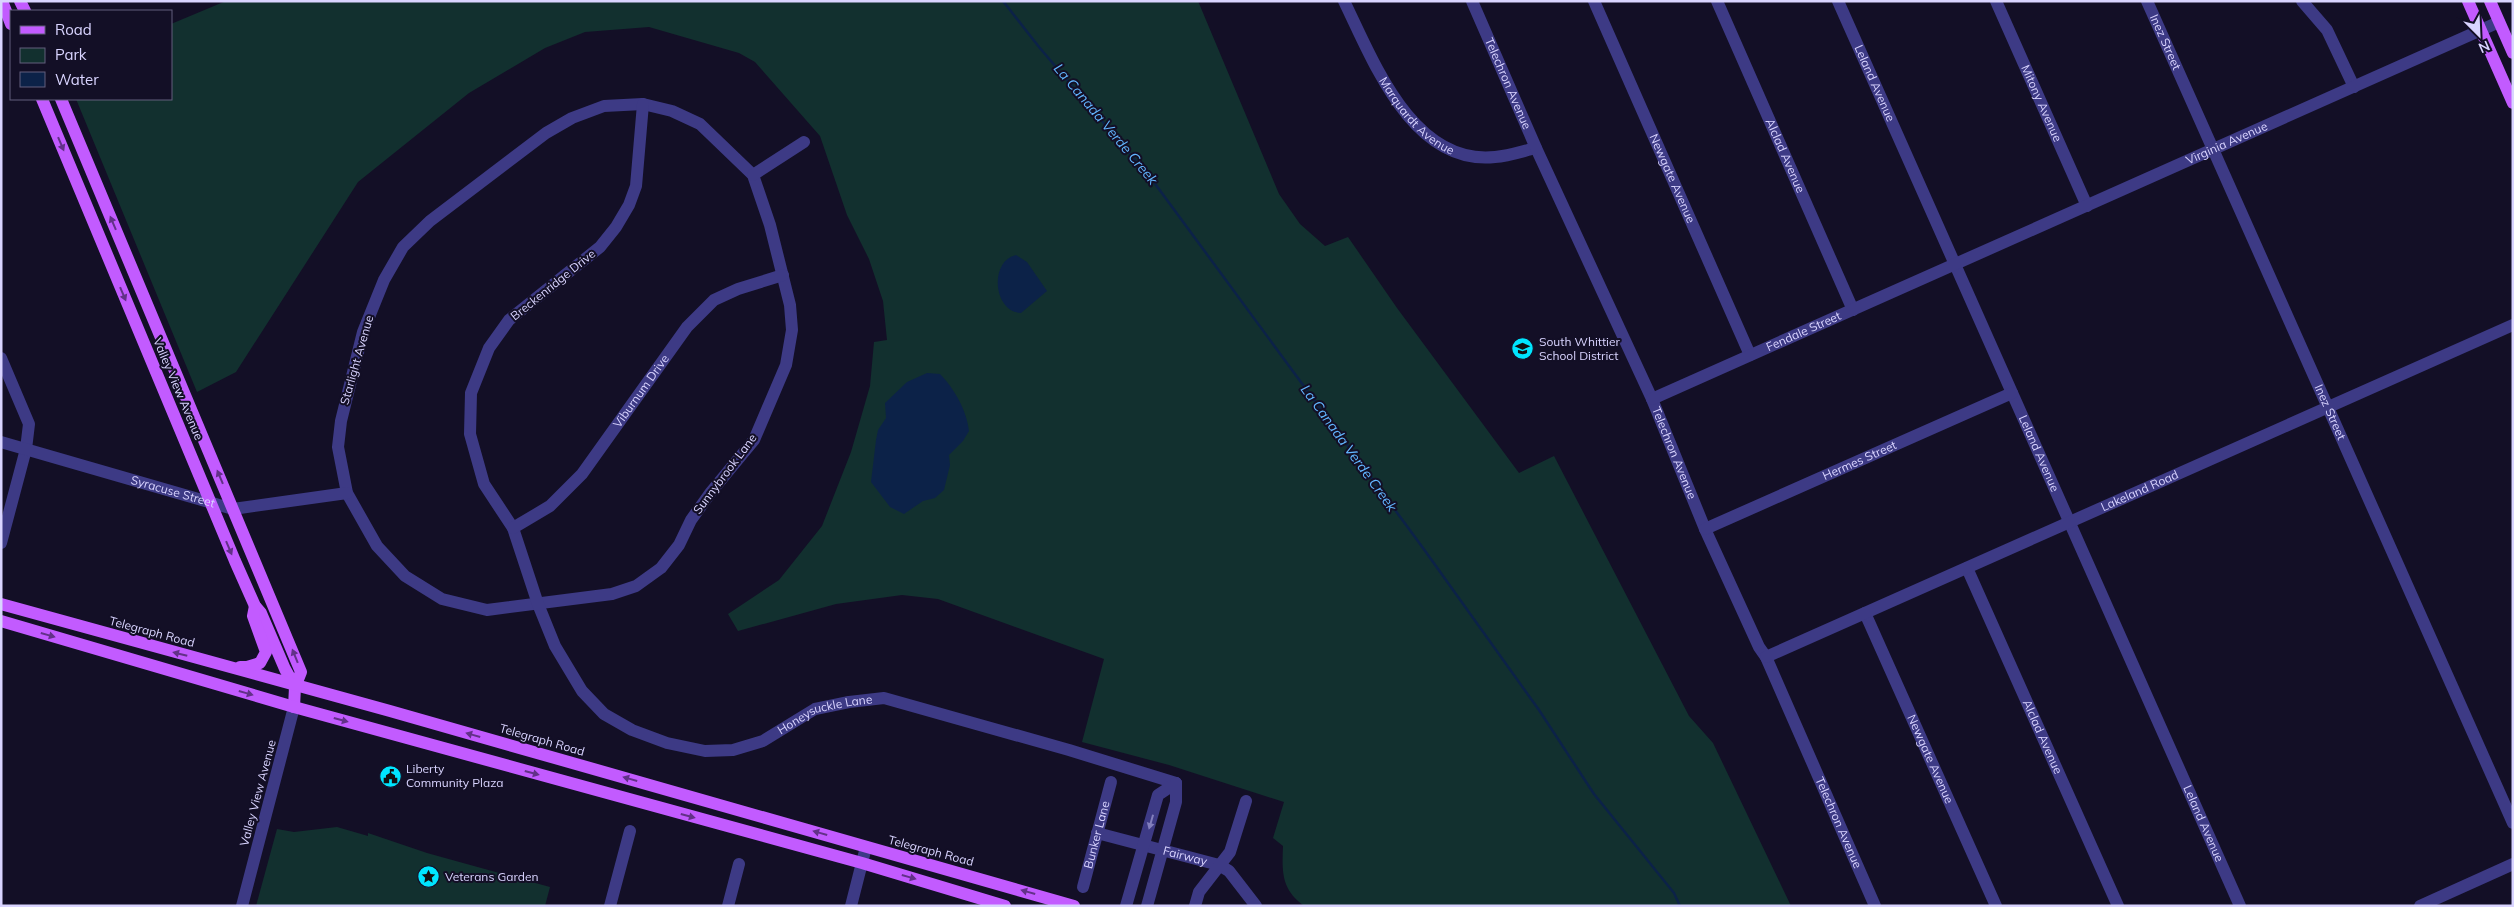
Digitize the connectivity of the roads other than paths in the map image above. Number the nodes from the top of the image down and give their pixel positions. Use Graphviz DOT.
graph roads {
  1 [pos="2,1"];
  2 [pos="1344,1"];
  3 [pos="1472,1"];
  4 [pos="1594,1"];
  5 [pos="1717,1"];
  6 [pos="1838,1"];
  7 [pos="1996,1"];
  8 [pos="2147,1"];
  9 [pos="2302,1"];
  10 [pos="2468,1"];
  11 [pos="2490,1"];
  12 [pos="10,21"];
  13 [pos="2499,22"];
  14 [pos="2481,30"];
  15 [pos="2513,53"];
  16 [pos="2354,87"];
  17 [pos="42,100"];
  18 [pos="61,100"];
  19 [pos="2513,103"];
  20 [pos="643,104"];
  21 [pos="804,142"];
  22 [pos="1536,148"];
  23 [pos="2213,150"];
  24 [pos="753,175"];
  25 [pos="2087,206"];
  26 [pos="1955,264"];
  27 [pos="783,276"];
  28 [pos="1853,310"];
  29 [pos="2513,325"];
  30 [pos="1750,355"];
  31 [pos="1,358"];
  32 [pos="2012,393"];
  33 [pos="1652,399"];
  34 [pos="2328,407"];
  35 [pos="1,442"];
  36 [pos="26,449"];
  37 [pos="347,493"];
  38 [pos="210,503"];
  39 [pos="233,509"];
  40 [pos="2070,522"];
  41 [pos="513,528"];
  42 [pos="1705,529"];
  43 [pos="1,543"];
  44 [pos="1967,568"];
  45 [pos="1,604"];
  46 [pos="538,604"];
  47 [pos="255,606"];
  48 [pos="1865,613"];
  49 [pos="1,621"];
  50 [pos="1766,657"];
  51 [pos="227,666"];
  52 [pos="295,686"];
  53 [pos="294,707"];
  54 [pos="1110,782"];
  55 [pos="1176,783"];
  56 [pos="1246,801"];
  57 [pos="2513,823"];
  58 [pos="630,831"];
  59 [pos="1097,833"];
  60 [pos="1144,846"];
  61 [pos="866,847"];
  62 [pos="1162,851"];
  63 [pos="862,863"];
  64 [pos="739,864"];
  65 [pos="2513,864"];
  66 [pos="1219,865"];
  67 [pos="1083,887"];
  68 [pos="242,906"];
  69 [pos="610,906"];
  70 [pos="728,906"];
  71 [pos="851,906"];
  72 [pos="1005,906"];
  73 [pos="1074,906"];
  74 [pos="1126,906"];
  75 [pos="1147,906"];
  76 [pos="1195,906"];
  77 [pos="1256,906"];
  78 [pos="1875,906"];
  79 [pos="1996,906"];
  80 [pos="2118,906"];
  81 [pos="2240,906"];
  82 [pos="2420,906"];
  1 -- 12 [label="main road"];
  2 -- 22 [label="street, Marquardt Avenue"];
  3 -- 22 [label="street, Telechron Avenue"];
  4 -- 30 [label="street, Newgate Avenue"];
  5 -- 28 [label="street, Alclad Avenue"];
  6 -- 26 [label="street, Leland Avenue"];
  7 -- 25 [label="street, Mitony Avenue"];
  8 -- 23 [label="street, Inez Street"];
  9 -- 16 [label="street"];
  10 -- 14 [label="main road"];
  11 -- 13 [label="main road"];
  13 -- 14 [label="street, Virginia Avenue"];
  13 -- 15 [label="main road"];
  14 -- 16 [label="street, Virginia Avenue"];
  14 -- 19 [label="main road"];
  16 -- 23 [label="street, Virginia Avenue"];
  17 -- 38 [label="main road, Valley View Avenue, one-way"];
  39 -- 18 [label="main road, Valley View Avenue, one-way"];
  20 -- 24 [label="street, Sunnybrook Lane"];
  20 -- 37 [label="street, Starlight Avenue"];
  20 -- 41 [label="street, Breckenridge Drive"];
  21 -- 24 [label="street"];
  22 -- 33 [label="street, Telechron Avenue"];
  23 -- 25 [label="street, Virginia Avenue"];
  23 -- 34 [label="street, Inez Street"];
  24 -- 27 [label="street, Sunnybrook Lane"];
  25 -- 26 [label="street, Virginia Avenue"];
  26 -- 28 [label="street, Fendale Street"];
  26 -- 32 [label="street, Leland Avenue"];
  27 -- 41 [label="street, Viburnum Drive"];
  27 -- 46 [label="street, Sunnybrook Lane"];
  28 -- 30 [label="street, Fendale Street"];
  29 -- 34 [label="street, Lakeland Road"];
  30 -- 33 [label="street, Fendale Street"];
  31 -- 36 [label="street"];
  32 -- 40 [label="street, Leland Avenue"];
  32 -- 42 [label="street, Hermes Street"];
  33 -- 42 [label="street, Telechron Avenue"];
  34 -- 40 [label="street, Lakeland Road"];
  34 -- 57 [label="street, Inez Street"];
  35 -- 36 [label="street, Syracuse Street"];
  36 -- 38 [label="street, Syracuse Street"];
  36 -- 43 [label="street"];
  37 -- 39 [label="street, Syracuse Street"];
  37 -- 46 [label="street, Starlight Avenue"];
  38 -- 39 [label="street, Syracuse Street"];
  38 -- 47 [label="main road, Valley View Avenue, one-way"];
  52 -- 39 [label="main road, Valley View Avenue, one-way"];
  40 -- 44 [label="street, Lakeland Road"];
  40 -- 81 [label="street, Leland Avenue"];
  41 -- 46 [label="street, Breckenridge Drive"];
  42 -- 50 [label="street, Telechron Avenue"];
  44 -- 48 [label="street, Lakeland Road"];
  44 -- 80 [label="street, Alclad Avenue"];
  51 -- 45 [label="main road, Telegraph Road, one-way"];
  46 -- 55 [label="street, Honeysuckle Lane"];
  47 -- 51 [label="main road"];
  47 -- 52 [label="main road, Valley View Avenue"];
  48 -- 50 [label="street, Lakeland Road"];
  48 -- 79 [label="street, Newgate Avenue"];
  49 -- 53 [label="main road, one-way"];
  50 -- 78 [label="street, Telechron Avenue"];
  51 -- 52 [label="main road, Telegraph Road"];
  52 -- 53 [label="main road, Valley View Avenue"];
  61 -- 52 [label="main road, Telegraph Road, one-way"];
  53 -- 63 [label="main road, one-way"];
  53 -- 68 [label="street, Valley View Avenue"];
  54 -- 59 [label="street, Bunker Lane"];
  55 -- 60 [label="street, one-way"];
  55 -- 62 [label="street"];
  56 -- 66 [label="street"];
  58 -- 69 [label="street"];
  59 -- 60 [label="street, Fairway"];
  59 -- 67 [label="street, Bunker Lane"];
  60 -- 62 [label="street, Fairway"];
  60 -- 74 [label="street"];
  61 -- 63 [label="street"];
  73 -- 61 [label="main road, Telegraph Road, one-way"];
  62 -- 66 [label="street, Fairway"];
  62 -- 75 [label="street"];
  63 -- 71 [label="street"];
  63 -- 72 [label="main road, one-way"];
  64 -- 70 [label="street"];
  65 -- 82 [label="street"];
  66 -- 76 [label="street"];
  66 -- 77 [label="street, Fairway"];
}
